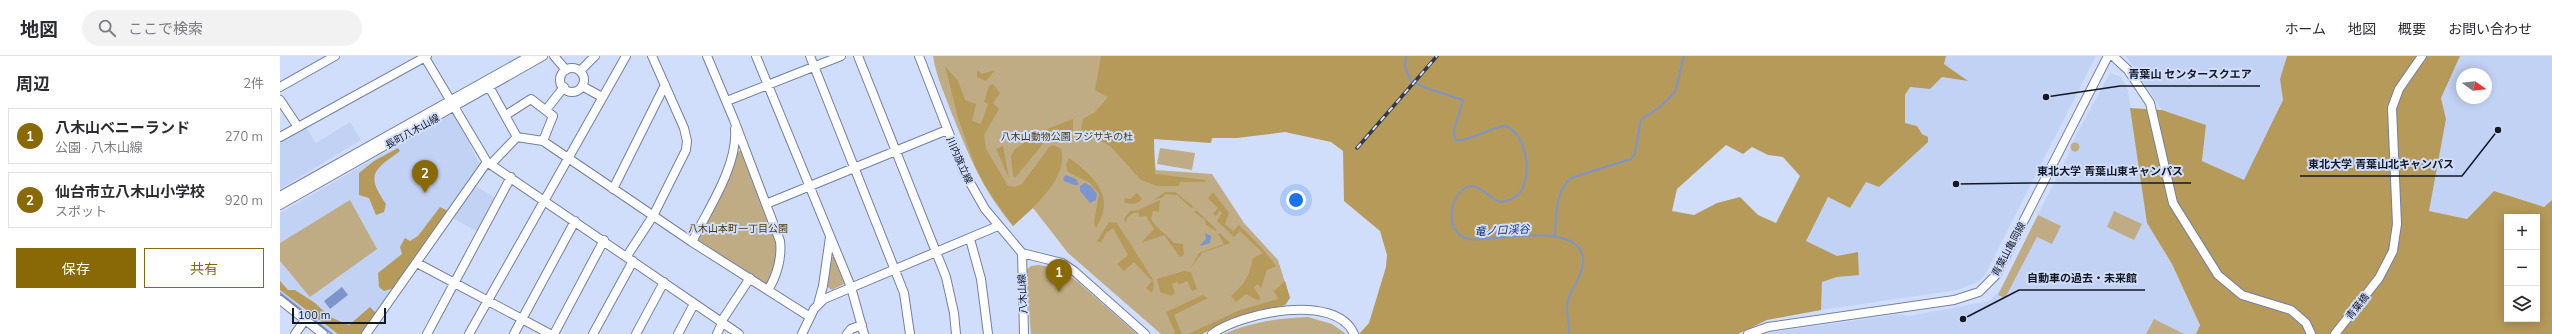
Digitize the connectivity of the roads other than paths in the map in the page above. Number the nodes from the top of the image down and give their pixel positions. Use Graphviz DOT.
graph roads {
  1 [pos="335,56"];
  2 [pos="425,56"];
  3 [pos="530,56"];
  4 [pos="543,56"];
  5 [pos="554,56"];
  6 [pos="595,56"];
  7 [pos="625,56"];
  8 [pos="652,56"];
  9 [pos="707,56"];
  10 [pos="756,56"];
  11 [pos="810,56"];
  12 [pos="841,56"];
  13 [pos="858,56"];
  14 [pos="919,56"];
  15 [pos="2108,56"];
  16 [pos="2113,56"];
  17 [pos="2422,56"];
  18 [pos="814,67"];
  19 [pos="566,70"];
  20 [pos="580,71"];
  21 [pos="488,84"];
  22 [pos="768,84"];
  23 [pos="665,85"];
  24 [pos="582,86"];
  25 [pos="280,87"];
  26 [pos="564,87"];
  27 [pos="602,97"];
  28 [pos="280,100"];
  29 [pos="727,101"];
  30 [pos="452,104"];
  31 [pos="546,110"];
  32 [pos="506,115"];
  33 [pos="734,120"];
  34 [pos="298,127"];
  35 [pos="947,130"];
  36 [pos="517,136"];
  37 [pos="280,137"];
  38 [pos="543,141"];
  39 [pos="896,151"];
  40 [pos="568,159"];
  41 [pos="489,163"];
  42 [pos="854,168"];
  43 [pos="511,177"];
  44 [pos="809,186"];
  45 [pos="613,190"];
  46 [pos="280,196"];
  47 [pos="546,200"];
  48 [pos="766,204"];
  49 [pos="280,205"];
  50 [pos="653,216"];
  51 [pos="575,221"];
  52 [pos="998,226"];
  53 [pos="830,236"];
  54 [pos="970,239"];
  55 [pos="604,240"];
  56 [pos="692,242"];
  57 [pos="937,253"];
  58 [pos="1022,253"];
  59 [pos="630,258"];
  60 [pos="417,263"];
  61 [pos="895,269"];
  62 [pos="750,278"];
  63 [pos="455,282"];
  64 [pos="664,282"];
  65 [pos="851,287"];
  66 [pos="768,290"];
  67 [pos="488,301"];
  68 [pos="282,304"];
  69 [pos="694,304"];
  70 [pos="818,305"];
  71 [pos="810,317"];
  72 [pos="522,319"];
  73 [pos="305,320"];
  74 [pos="722,322"];
  75 [pos="862,325"];
  76 [pos="295,334"];
  77 [pos="322,334"];
  78 [pos="366,334"];
  79 [pos="427,334"];
  80 [pos="469,334"];
  81 [pos="514,334"];
  82 [pos="550,334"];
  83 [pos="554,334"];
  84 [pos="593,334"];
  85 [pos="636,334"];
  86 [pos="678,334"];
  87 [pos="717,334"];
  88 [pos="739,334"];
  89 [pos="802,334"];
  90 [pos="847,334"];
  91 [pos="864,334"];
  92 [pos="910,334"];
  93 [pos="956,334"];
  94 [pos="988,334"];
  95 [pos="1024,334"];
  96 [pos="1145,334"];
  97 [pos="1212,334"];
  98 [pos="1354,334"];
  99 [pos="1748,334"];
  100 [pos="2311,334"];
  101 [pos="2335,334"];
  1 -- 25 [label="street"];
  2 -- 30 [label="street"];
  2 -- 34 [label="street"];
  3 -- 21 [label="street"];
  4 -- 21 [label="street, 長町八木山線"];
  5 -- 19 [label="street"];
  6 -- 20 [label="street"];
  7 -- 27 [label="street"];
  8 -- 23 [label="street"];
  9 -- 29 [label="street"];
  10 -- 22 [label="street"];
  11 -- 18 [label="street"];
  12 -- 18 [label="street"];
  13 -- 39 [label="street"];
  14 -- 35 [label="street, 川内旗立線"];
  15 -- 99 [label="street, 青葉山亀岡線"];
  16 -- 100 [label="street"];
  17 -- 101 [label="street, 青葉橋"];
  18 -- 22 [label="street"];
  18 -- 42 [label="street"];
  19 -- 20 [label="street"];
  19 -- 26 [label="street"];
  20 -- 24 [label="street"];
  21 -- 30 [label="street, 長町八木山線"];
  21 -- 32 [label="street"];
  22 -- 29 [label="street"];
  22 -- 44 [label="street"];
  23 -- 45 [label="street"];
  23 -- 50 [label="street"];
  24 -- 26 [label="street"];
  24 -- 27 [label="street"];
  26 -- 31 [label="street"];
  27 -- 40 [label="street"];
  28 -- 34 [label="street"];
  29 -- 33 [label="street"];
  30 -- 41 [label="street"];
  30 -- 46 [label="street"];
  30 -- 49 [label="street, 長町八木山線"];
  31 -- 32 [label="street"];
  31 -- 38 [label="street"];
  32 -- 36 [label="street"];
  33 -- 48 [label="street"];
  33 -- 56 [label="street"];
  34 -- 37 [label="street"];
  35 -- 39 [label="street"];
  35 -- 52 [label="street, 川内旗立線"];
  36 -- 38 [label="street"];
  36 -- 41 [label="street"];
  38 -- 40 [label="street"];
  39 -- 42 [label="street"];
  39 -- 57 [label="street"];
  40 -- 45 [label="street"];
  40 -- 47 [label="street"];
  41 -- 43 [label="street"];
  41 -- 60 [label="street"];
  42 -- 44 [label="street"];
  42 -- 61 [label="street"];
  43 -- 47 [label="street"];
  43 -- 63 [label="street"];
  44 -- 48 [label="street"];
  44 -- 53 [label="street"];
  45 -- 50 [label="street"];
  47 -- 51 [label="street"];
  47 -- 67 [label="street"];
  48 -- 66 [label="street"];
  50 -- 56 [label="street"];
  50 -- 59 [label="street"];
  51 -- 55 [label="street"];
  51 -- 72 [label="street"];
  52 -- 54 [label="street"];
  52 -- 58 [label="street, 川内旗立線"];
  53 -- 65 [label="street"];
  53 -- 70 [label="street"];
  54 -- 57 [label="street"];
  54 -- 94 [label="street"];
  55 -- 59 [label="street"];
  55 -- 83 [label="street"];
  56 -- 62 [label="street"];
  57 -- 61 [label="street"];
  57 -- 93 [label="street"];
  58 -- 95 [label="street, 八木山線"];
  58 -- 96 [label="street"];
  59 -- 64 [label="street"];
  59 -- 84 [label="street"];
  60 -- 63 [label="street"];
  60 -- 78 [label="street"];
  61 -- 65 [label="street"];
  61 -- 92 [label="street"];
  62 -- 66 [label="street"];
  62 -- 74 [label="street"];
  63 -- 67 [label="street"];
  63 -- 79 [label="street"];
  64 -- 69 [label="street"];
  64 -- 85 [label="street"];
  65 -- 70 [label="street"];
  65 -- 75 [label="street"];
  66 -- 71 [label="street"];
  67 -- 72 [label="street"];
  67 -- 80 [label="street"];
  68 -- 73 [label="street"];
  69 -- 74 [label="street"];
  69 -- 86 [label="street"];
  70 -- 71 [label="street"];
  71 -- 89 [label="street"];
  72 -- 81 [label="street"];
  72 -- 82 [label="street"];
  73 -- 76 [label="street"];
  73 -- 77 [label="street"];
  74 -- 87 [label="street"];
  74 -- 88 [label="street"];
  75 -- 90 [label="street"];
  75 -- 91 [label="street"];
  97 -- 98 [label="street"];
}
